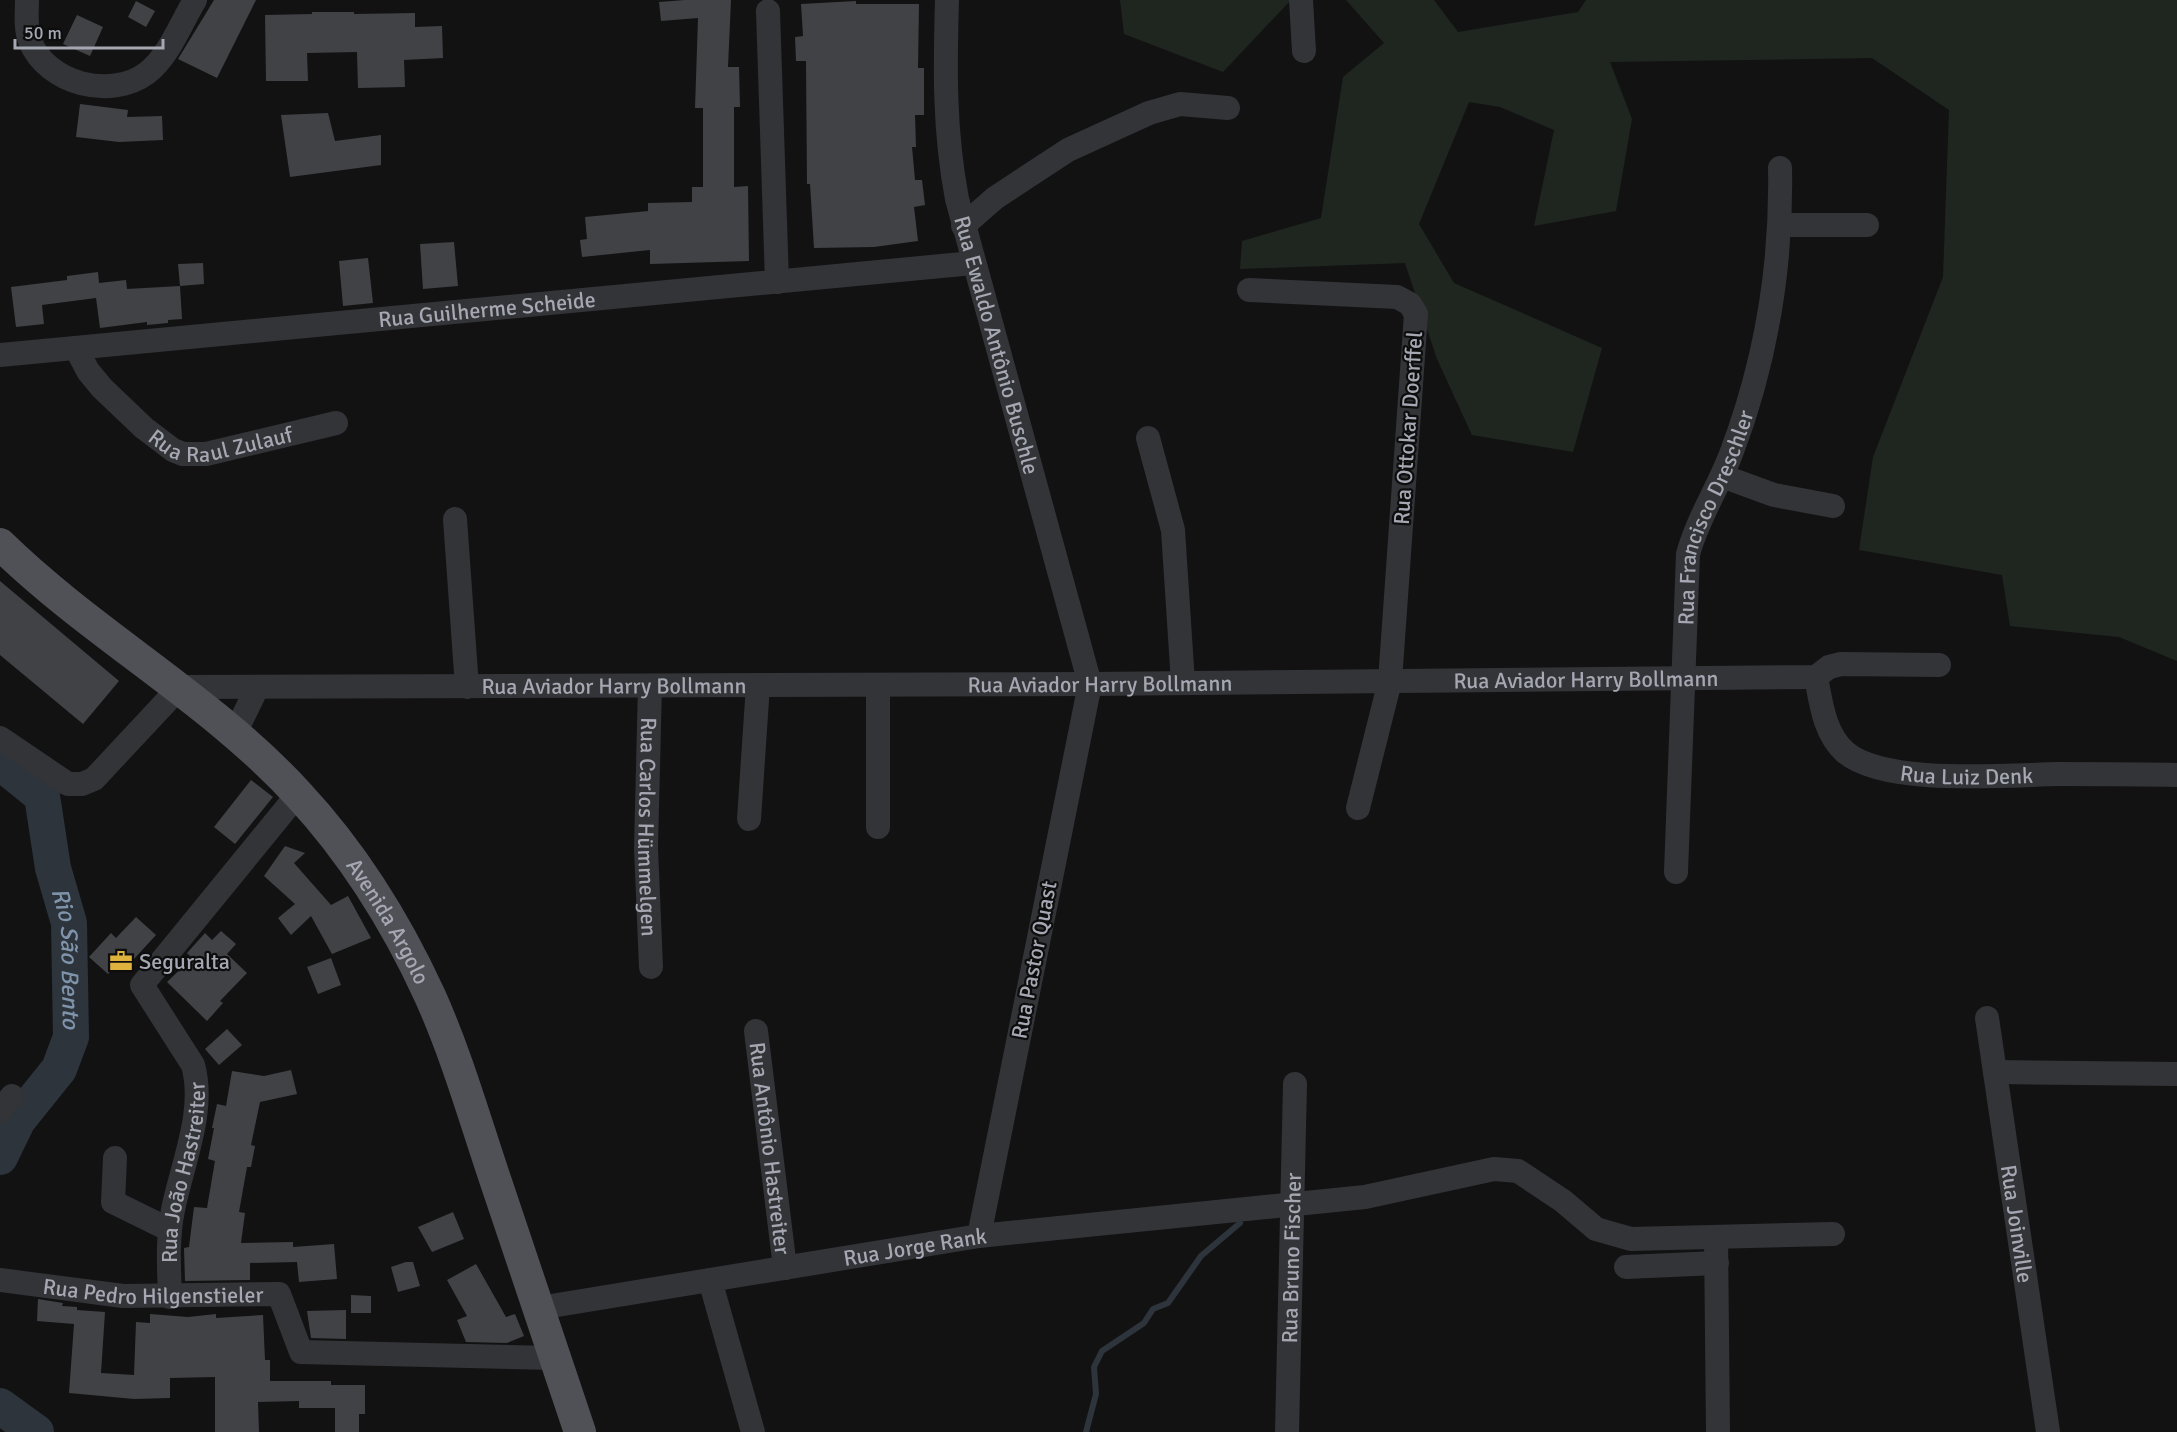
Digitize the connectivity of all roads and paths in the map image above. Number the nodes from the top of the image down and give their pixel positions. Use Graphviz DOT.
graph roads {
  1 [pos="27,0"];
  2 [pos="195,0"];
  3 [pos="947,0"];
  4 [pos="1301,0"];
  5 [pos="768,11"];
  6 [pos="1304,51"];
  7 [pos="1228,108"];
  8 [pos="1780,168"];
  9 [pos="1781,225"];
  10 [pos="1867,225"];
  11 [pos="963,226"];
  12 [pos="973,263"];
  13 [pos="777,282"];
  14 [pos="1249,290"];
  15 [pos="76,348"];
  16 [pos="0,355"];
  17 [pos="336,423"];
  18 [pos="1148,438"];
  19 [pos="1722,476"];
  20 [pos="1833,506"];
  21 [pos="455,519"];
  22 [pos="0,544"];
  23 [pos="1939,665"];
  24 [pos="1683,677"];
  25 [pos="1816,677"];
  26 [pos="1390,681"];
  27 [pos="1183,683"];
  28 [pos="1090,684"];
  29 [pos="758,685"];
  30 [pos="878,685"];
  31 [pos="650,686"];
  32 [pos="180,687"];
  33 [pos="467,687"];
  34 [pos="257,688"];
  35 [pos="235,733"];
  36 [pos="0,738"];
  37 [pos="2177,775"];
  38 [pos="298,794"];
  39 [pos="1358,808"];
  40 [pos="749,819"];
  41 [pos="878,827"];
  42 [pos="1676,872"];
  43 [pos="651,967"];
  44 [pos="1987,1018"];
  45 [pos="756,1031"];
  46 [pos="1995,1072"];
  47 [pos="2177,1074"];
  48 [pos="1295,1084"];
  49 [pos="115,1158"];
  50 [pos="1293,1203"];
  51 [pos="170,1230"];
  52 [pos="1833,1234"];
  53 [pos="979,1236"];
  54 [pos="1716,1237"];
  55 [pos="1717,1263"];
  56 [pos="1626,1267"];
  57 [pos="785,1268"];
  58 [pos="0,1280"];
  59 [pos="710,1280"];
  60 [pos="170,1297"];
  61 [pos="539,1308"];
  62 [pos="555,1358"];
  63 [pos="580,1432"];
  64 [pos="753,1432"];
  65 [pos="1287,1432"];
  66 [pos="1718,1432"];
  67 [pos="2048,1432"];
  1 -- 2 [label="street"];
  3 -- 11 [label="street, Rua Ewaldo Antônio Buschle"];
  4 -- 6 [label="street"];
  5 -- 13 [label="street"];
  7 -- 11 [label="street"];
  8 -- 9 [label="street, Rua Francisco Dreschler"];
  9 -- 10 [label="street"];
  9 -- 19 [label="street, Rua Francisco Dreschler"];
  11 -- 12 [label="street, Rua Ewaldo Antônio Buschle"];
  12 -- 13 [label="street, Rua Guilherme Scheide"];
  12 -- 28 [label="street, Rua Ewaldo Antônio Buschle"];
  13 -- 15 [label="street, Rua Guilherme Scheide"];
  14 -- 26 [label="street, Rua Ottokar Doerffel"];
  15 -- 16 [label="street, Rua Guilherme Scheide"];
  15 -- 17 [label="street, Rua Raul Zulauf"];
  18 -- 27 [label="street"];
  19 -- 20 [label="street"];
  19 -- 24 [label="street, Rua Francisco Dreschler"];
  21 -- 33 [label="street"];
  22 -- 32 [label="main road, Avenida Argolo"];
  23 -- 25 [label="street, Rua Aviador Harry Bollmann"];
  24 -- 25 [label="street, Rua Aviador Harry Bollmann"];
  24 -- 26 [label="street, Rua Aviador Harry Bollmann"];
  24 -- 42 [label="street, Rua Francisco Dreschler"];
  25 -- 37 [label="street, Rua Luiz Denk"];
  26 -- 27 [label="street, Rua Aviador Harry Bollmann"];
  26 -- 39 [label="street"];
  27 -- 28 [label="street, Rua Aviador Harry Bollmann"];
  28 -- 30 [label="street, Rua Aviador Harry Bollmann"];
  28 -- 53 [label="street, Rua Pastor Quast"];
  29 -- 30 [label="street, Rua Aviador Harry Bollmann"];
  29 -- 31 [label="street, Rua Aviador Harry Bollmann"];
  29 -- 40 [label="street"];
  30 -- 41 [label="street"];
  31 -- 33 [label="street, Rua Aviador Harry Bollmann"];
  31 -- 43 [label="street, Rua Carlos Hümmelgen"];
  32 -- 34 [label="street, Rua Aviador Harry Bollmann"];
  32 -- 35 [label="main road, Avenida Argolo"];
  32 -- 36 [label="street"];
  33 -- 34 [label="street, Rua Aviador Harry Bollmann"];
  34 -- 35 [label="street"];
  35 -- 38 [label="main road, Avenida Argolo"];
  38 -- 51 [label="street, Rua João Hastreiter"];
  38 -- 61 [label="main road, Avenida Argolo"];
  44 -- 46 [label="street, Rua Joinville"];
  45 -- 57 [label="street, Rua Antônio Hastreiter"];
  46 -- 47 [label="street"];
  46 -- 67 [label="street, Rua Joinville"];
  48 -- 50 [label="street, Rua Bruno Fischer"];
  49 -- 51 [label="street"];
  50 -- 53 [label="street, Rua Jorge Rank"];
  50 -- 54 [label="street, Rua Jorge Rank"];
  50 -- 65 [label="street, Rua Bruno Fischer"];
  51 -- 60 [label="street, Rua João Hastreiter"];
  52 -- 54 [label="street, Rua Jorge Rank"];
  53 -- 57 [label="street, Rua Jorge Rank"];
  54 -- 55 [label="street"];
  55 -- 56 [label="street"];
  55 -- 66 [label="street"];
  57 -- 59 [label="street, Rua Jorge Rank"];
  58 -- 60 [label="street, Rua Pedro Hilgenstieler"];
  59 -- 61 [label="street, Rua Jorge Rank"];
  59 -- 64 [label="street"];
  60 -- 62 [label="street, Rua Pedro Hilgenstieler"];
  61 -- 62 [label="main road, Avenida Argolo"];
  62 -- 63 [label="main road, Avenida Argolo"];
}
